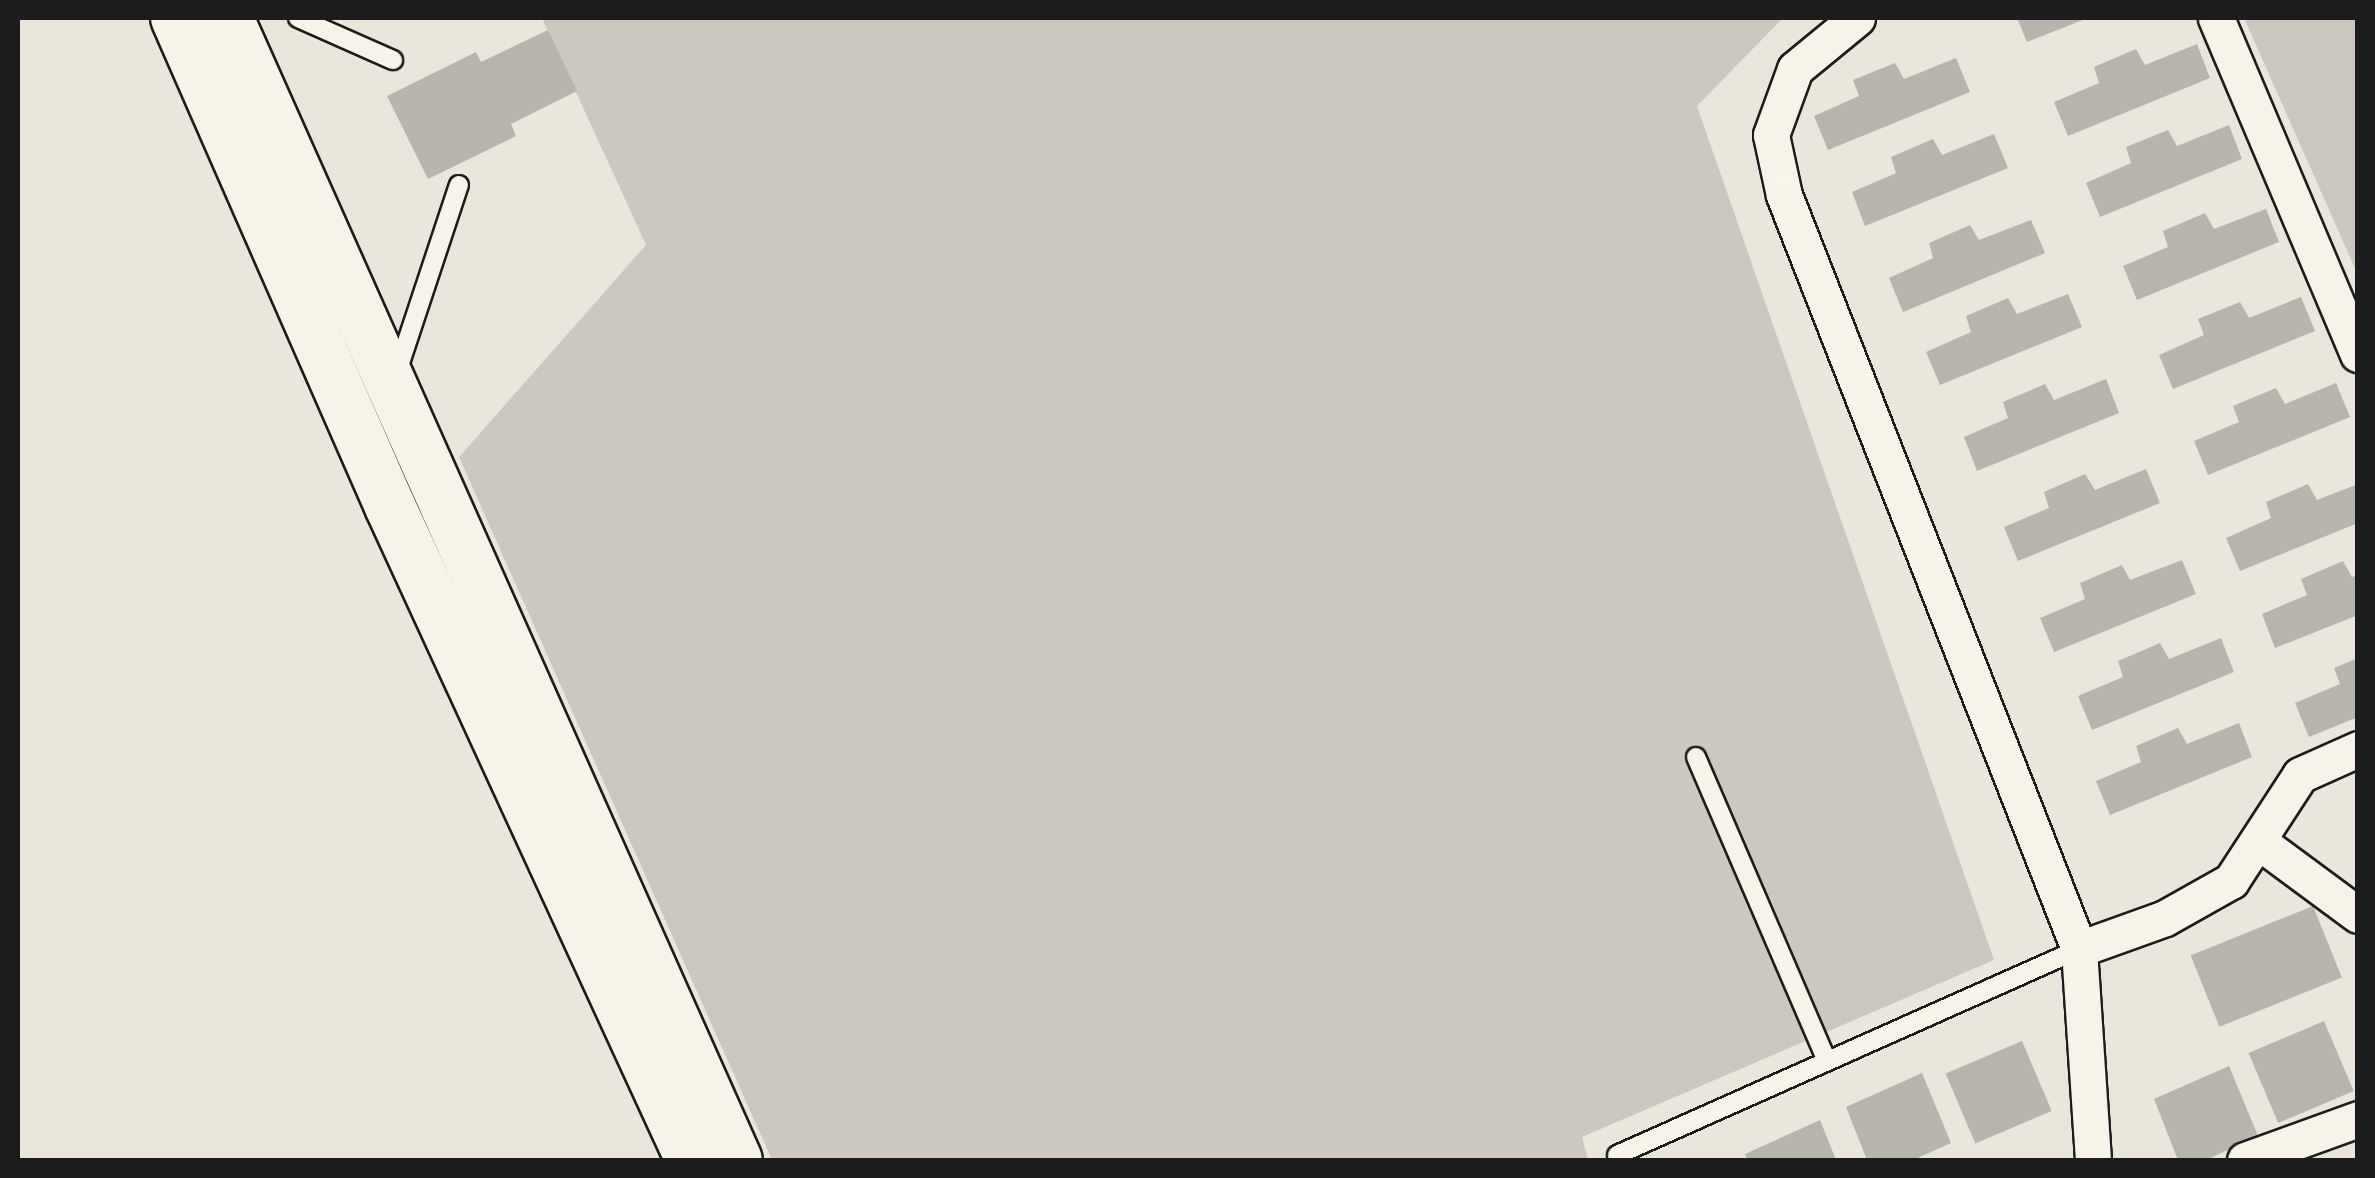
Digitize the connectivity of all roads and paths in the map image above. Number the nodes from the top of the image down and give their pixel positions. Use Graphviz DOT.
graph roads {
  1 [pos="176,18"];
  2 [pos="228,18"];
  3 [pos="298,18"];
  4 [pos="1857,18"];
  5 [pos="2216,18"];
  6 [pos="393,60"];
  7 [pos="459,185"];
  8 [pos="2358,354"];
  9 [pos="391,392"];
  10 [pos="2358,749"];
  11 [pos="1696,756"];
  12 [pos="2258,841"];
  13 [pos="2358,915"];
  14 [pos="2079,949"];
  15 [pos="1826,1062"];
  16 [pos="2358,1118"];
  17 [pos="1617,1155"];
  18 [pos="691,1160"];
  19 [pos="737,1160"];
  20 [pos="2093,1160"];
  21 [pos="2245,1160"];
  1 -- 18 [label="main road"];
  2 -- 9 [label="main road"];
  3 -- 6 [label="lane"];
  4 -- 14 [label="street"];
  5 -- 8 [label="street"];
  7 -- 9 [label="lane"];
  9 -- 19 [label="main road"];
  10 -- 12 [label="street"];
  11 -- 15 [label="lane"];
  12 -- 13 [label="street"];
  12 -- 14 [label="street"];
  14 -- 15 [label="lane"];
  14 -- 20 [label="street"];
  15 -- 17 [label="lane"];
  16 -- 21 [label="street"];
}
